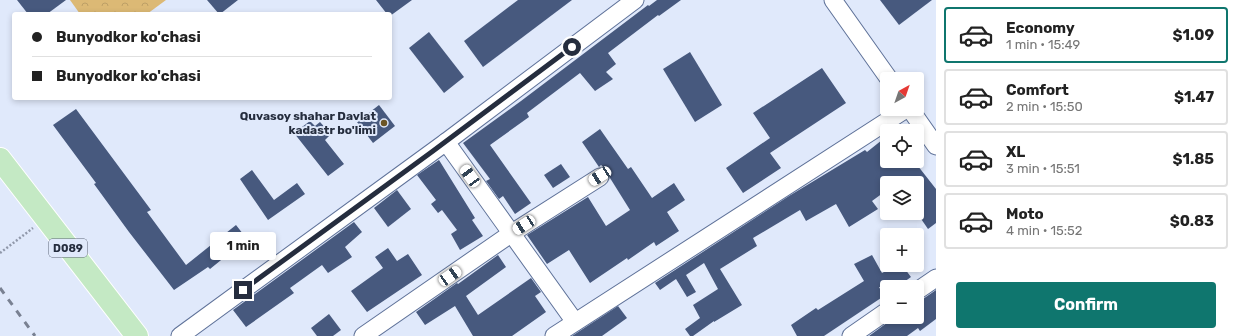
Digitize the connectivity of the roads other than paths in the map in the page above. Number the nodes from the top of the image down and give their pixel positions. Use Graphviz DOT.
graph roads {
  1 [pos="635,0"];
  2 [pos="833,0"];
  3 [pos="884,72"];
  4 [pos="895,116"];
  5 [pos="915,116"];
  6 [pos="446,142"];
  7 [pos="936,146"];
  8 [pos="0,159"];
  9 [pos="600,176"];
  10 [pos="512,233"];
  11 [pos="936,278"];
  12 [pos="924,286"];
  13 [pos="880,316"];
  14 [pos="575,322"];
  15 [pos="136,336"];
  16 [pos="180,336"];
  17 [pos="363,336"];
  18 [pos="554,336"];
  19 [pos="851,336"];
  1 -- 6 [label="street"];
  2 -- 3 [label="street"];
  4 -- 14 [label="street"];
  5 -- 7 [label="street"];
  6 -- 10 [label="street"];
  6 -- 16 [label="street"];
  8 -- 15 [label="main road, D089"];
  9 -- 10 [label="street"];
  10 -- 14 [label="street"];
  10 -- 17 [label="street"];
  11 -- 12 [label="street"];
  13 -- 19 [label="street"];
  14 -- 18 [label="street"];
}
